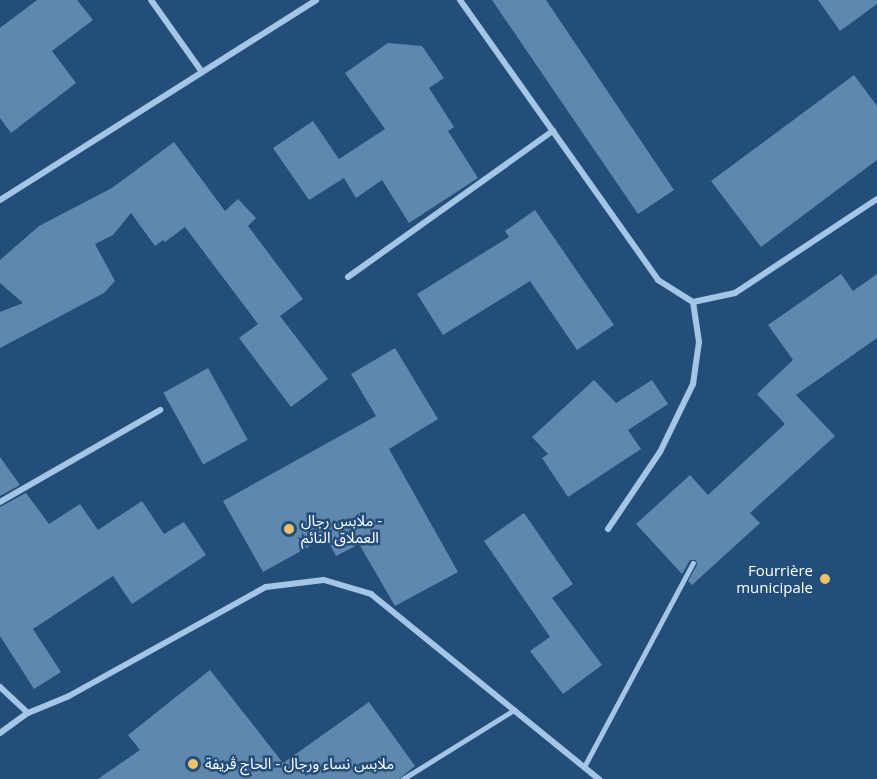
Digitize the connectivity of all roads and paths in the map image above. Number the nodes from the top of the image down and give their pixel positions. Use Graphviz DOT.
graph roads {
  1 [pos="151,0"];
  2 [pos="316,0"];
  3 [pos="460,0"];
  4 [pos="202,72"];
  5 [pos="553,131"];
  6 [pos="877,199"];
  7 [pos="0,200"];
  8 [pos="348,277"];
  9 [pos="693,302"];
  10 [pos="160,410"];
  11 [pos="0,502"];
  12 [pos="608,529"];
  13 [pos="693,563"];
  14 [pos="0,687"];
  15 [pos="514,710"];
  16 [pos="28,713"];
  17 [pos="0,733"];
  18 [pos="584,767"];
  19 [pos="403,779"];
  20 [pos="599,779"];
  1 -- 4 [label="street"];
  2 -- 4 [label="street"];
  3 -- 5 [label="street"];
  4 -- 7 [label="street"];
  5 -- 8 [label="street"];
  5 -- 9 [label="street"];
  6 -- 9 [label="street"];
  9 -- 12 [label="street"];
  10 -- 11 [label="street"];
  13 -- 18 [label="lane"];
  14 -- 16 [label="street"];
  15 -- 16 [label="street"];
  15 -- 18 [label="street"];
  15 -- 19 [label="lane"];
  16 -- 17 [label="street"];
  18 -- 20 [label="street"];
}
